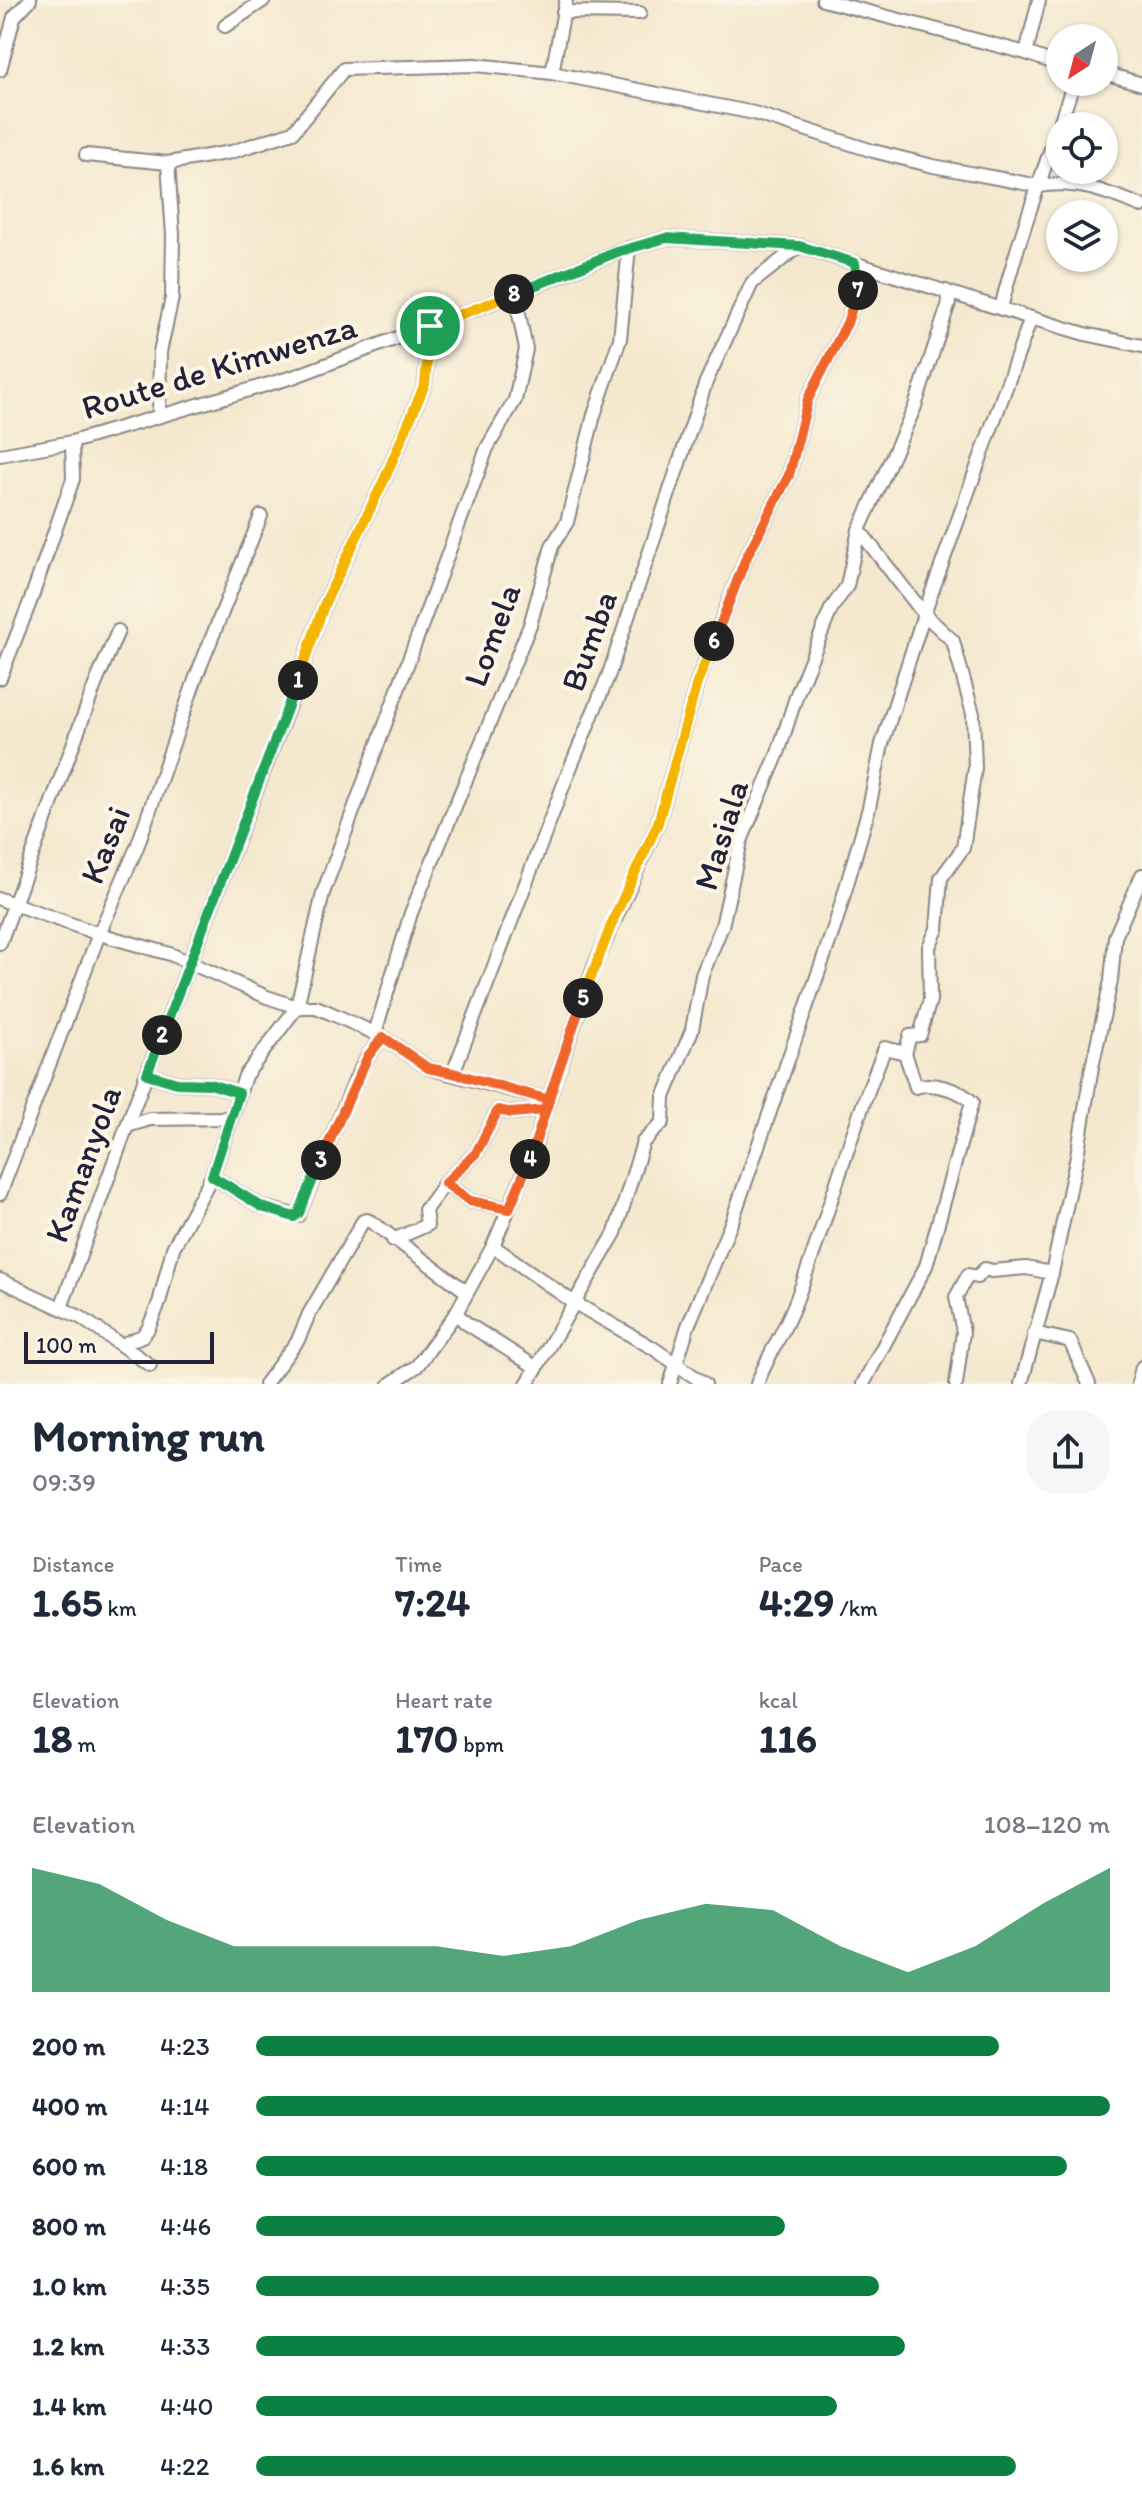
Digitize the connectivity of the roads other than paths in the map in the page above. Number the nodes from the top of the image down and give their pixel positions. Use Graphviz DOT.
graph roads {
  1 [pos="30,0"];
  2 [pos="264,0"];
  3 [pos="823,0"];
  4 [pos="1039,0"];
  5 [pos="565,6"];
  6 [pos="640,13"];
  7 [pos="225,26"];
  8 [pos="1026,53"];
  9 [pos="1046,60"];
  10 [pos="0,70"];
  11 [pos="552,73"];
  12 [pos="1118,77"];
  13 [pos="1142,84"];
  14 [pos="1069,96"];
  15 [pos="86,155"];
  16 [pos="168,163"];
  17 [pos="1039,186"];
  18 [pos="1142,206"];
  19 [pos="799,246"];
  20 [pos="629,248"];
  21 [pos="855,263"];
  22 [pos="946,291"];
  23 [pos="515,294"];
  24 [pos="1001,308"];
  25 [pos="1031,318"];
  26 [pos="430,326"];
  27 [pos="1142,346"];
  28 [pos="159,415"];
  29 [pos="72,442"];
  30 [pos="0,455"];
  31 [pos="261,516"];
  32 [pos="859,530"];
  33 [pos="924,614"];
  34 [pos="118,631"];
  35 [pos="0,678"];
  36 [pos="1142,875"];
  37 [pos="0,899"];
  38 [pos="16,904"];
  39 [pos="99,934"];
  40 [pos="0,943"];
  41 [pos="189,962"];
  42 [pos="297,1007"];
  43 [pos="379,1035"];
  44 [pos="905,1053"];
  45 [pos="453,1073"];
  46 [pos="147,1074"];
  47 [pos="239,1093"];
  48 [pos="547,1105"];
  49 [pos="230,1118"];
  50 [pos="127,1126"];
  51 [pos="212,1176"];
  52 [pos="445,1183"];
  53 [pos="0,1194"];
  54 [pos="509,1209"];
  55 [pos="393,1240"];
  56 [pos="493,1246"];
  57 [pos="1052,1273"];
  58 [pos="0,1280"];
  59 [pos="467,1292"];
  60 [pos="573,1302"];
  61 [pos="61,1308"];
  62 [pos="456,1313"];
  63 [pos="1034,1333"];
  64 [pos="121,1345"];
  65 [pos="676,1362"];
  66 [pos="150,1365"];
  67 [pos="537,1368"];
  68 [pos="265,1384"];
  69 [pos="390,1384"];
  70 [pos="527,1384"];
  71 [pos="670,1384"];
  72 [pos="705,1384"];
  73 [pos="757,1384"];
  74 [pos="863,1384"];
  75 [pos="956,1384"];
  76 [pos="1021,1384"];
  77 [pos="1089,1384"];
  1 -- 10 [label="street"];
  2 -- 7 [label="street"];
  3 -- 8 [label="street"];
  4 -- 8 [label="street"];
  5 -- 6 [label="street"];
  5 -- 11 [label="street"];
  8 -- 9 [label="street"];
  11 -- 16 [label="street"];
  11 -- 17 [label="street"];
  12 -- 13 [label="street"];
  14 -- 17 [label="street"];
  15 -- 16 [label="street"];
  16 -- 28 [label="street"];
  17 -- 18 [label="street"];
  17 -- 24 [label="street"];
  19 -- 20 [label="street, Route de Kimwenza"];
  19 -- 21 [label="street, Route de Kimwenza"];
  19 -- 45 [label="street, Bumba"];
  20 -- 23 [label="street, Route de Kimwenza"];
  20 -- 43 [label="street, Lomela"];
  21 -- 22 [label="street, Route de Kimwenza"];
  21 -- 48 [label="street"];
  22 -- 24 [label="street, Route de Kimwenza"];
  22 -- 32 [label="street, Masiala"];
  23 -- 26 [label="street, Route de Kimwenza"];
  23 -- 42 [label="street"];
  24 -- 25 [label="street, Route de Kimwenza"];
  25 -- 27 [label="street, Route de Kimwenza"];
  25 -- 33 [label="street"];
  26 -- 28 [label="street, Route de Kimwenza"];
  26 -- 41 [label="street, Kamanyola"];
  28 -- 29 [label="street, Route de Kimwenza"];
  29 -- 30 [label="street, Route de Kimwenza"];
  29 -- 35 [label="street"];
  31 -- 39 [label="street, Kasai"];
  32 -- 33 [label="street"];
  32 -- 60 [label="street, Masiala"];
  33 -- 44 [label="street"];
  33 -- 65 [label="street"];
  34 -- 38 [label="street"];
  36 -- 57 [label="street"];
  37 -- 38 [label="street"];
  38 -- 39 [label="street"];
  38 -- 40 [label="street"];
  39 -- 41 [label="street"];
  39 -- 53 [label="street, Kasai"];
  41 -- 42 [label="street"];
  41 -- 46 [label="street, Kamanyola"];
  42 -- 43 [label="street"];
  42 -- 47 [label="street"];
  43 -- 45 [label="street"];
  43 -- 51 [label="street, Lomela"];
  44 -- 73 [label="street"];
  44 -- 74 [label="street"];
  45 -- 48 [label="street"];
  46 -- 47 [label="street"];
  46 -- 50 [label="street, Kamanyola"];
  47 -- 49 [label="street"];
  48 -- 52 [label="street"];
  48 -- 54 [label="street"];
  49 -- 50 [label="street"];
  49 -- 51 [label="street"];
  50 -- 61 [label="street, Kamanyola"];
  51 -- 64 [label="street"];
  52 -- 54 [label="street"];
  52 -- 55 [label="street"];
  54 -- 56 [label="street"];
  55 -- 59 [label="street"];
  55 -- 68 [label="street"];
  56 -- 59 [label="street"];
  56 -- 60 [label="street"];
  57 -- 63 [label="street"];
  57 -- 75 [label="street"];
  58 -- 61 [label="street"];
  59 -- 62 [label="street"];
  60 -- 65 [label="street"];
  60 -- 67 [label="street, Masiala"];
  61 -- 64 [label="street"];
  62 -- 67 [label="street"];
  62 -- 69 [label="street"];
  63 -- 76 [label="street"];
  63 -- 77 [label="street"];
  64 -- 66 [label="street"];
  65 -- 71 [label="street"];
  65 -- 72 [label="street"];
  67 -- 70 [label="street, Masiala"];
}
